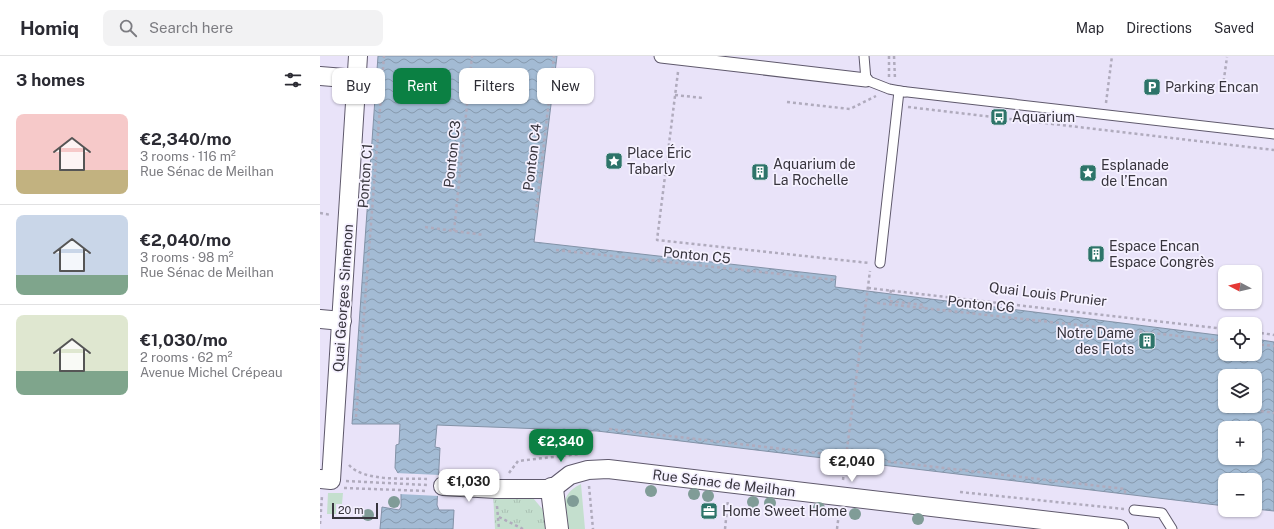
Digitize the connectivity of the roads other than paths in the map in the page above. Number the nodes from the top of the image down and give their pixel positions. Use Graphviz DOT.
graph roads {
  1 [pos="358,56"];
  2 [pos="661,56"];
  3 [pos="864,56"];
  4 [pos="357,68"];
  5 [pos="866,80"];
  6 [pos="899,91"];
  7 [pos="355,104"];
  8 [pos="1274,134"];
  9 [pos="880,263"];
  10 [pos="320,319"];
  11 [pos="342,321"];
  12 [pos="328,485"];
  13 [pos="435,486"];
  14 [pos="552,489"];
  15 [pos="1134,510"];
  16 [pos="557,529"];
  17 [pos="1117,529"];
  18 [pos="1172,529"];
  1 -- 4 [label="street, Quai Georges Simenon"];
  2 -- 5 [label="street"];
  3 -- 5 [label="lane"];
  5 -- 6 [label="lane"];
  6 -- 8 [label="lane"];
  6 -- 9 [label="lane"];
  7 -- 11 [label="street, Quai Georges Simenon"];
  10 -- 11 [label="street"];
  11 -- 12 [label="street, Quai Georges Simenon"];
  13 -- 14 [label="street"];
  14 -- 16 [label="street"];
  14 -- 17 [label="street, Rue Sénac de Meilhan"];
  15 -- 18 [label="lane"];
}
